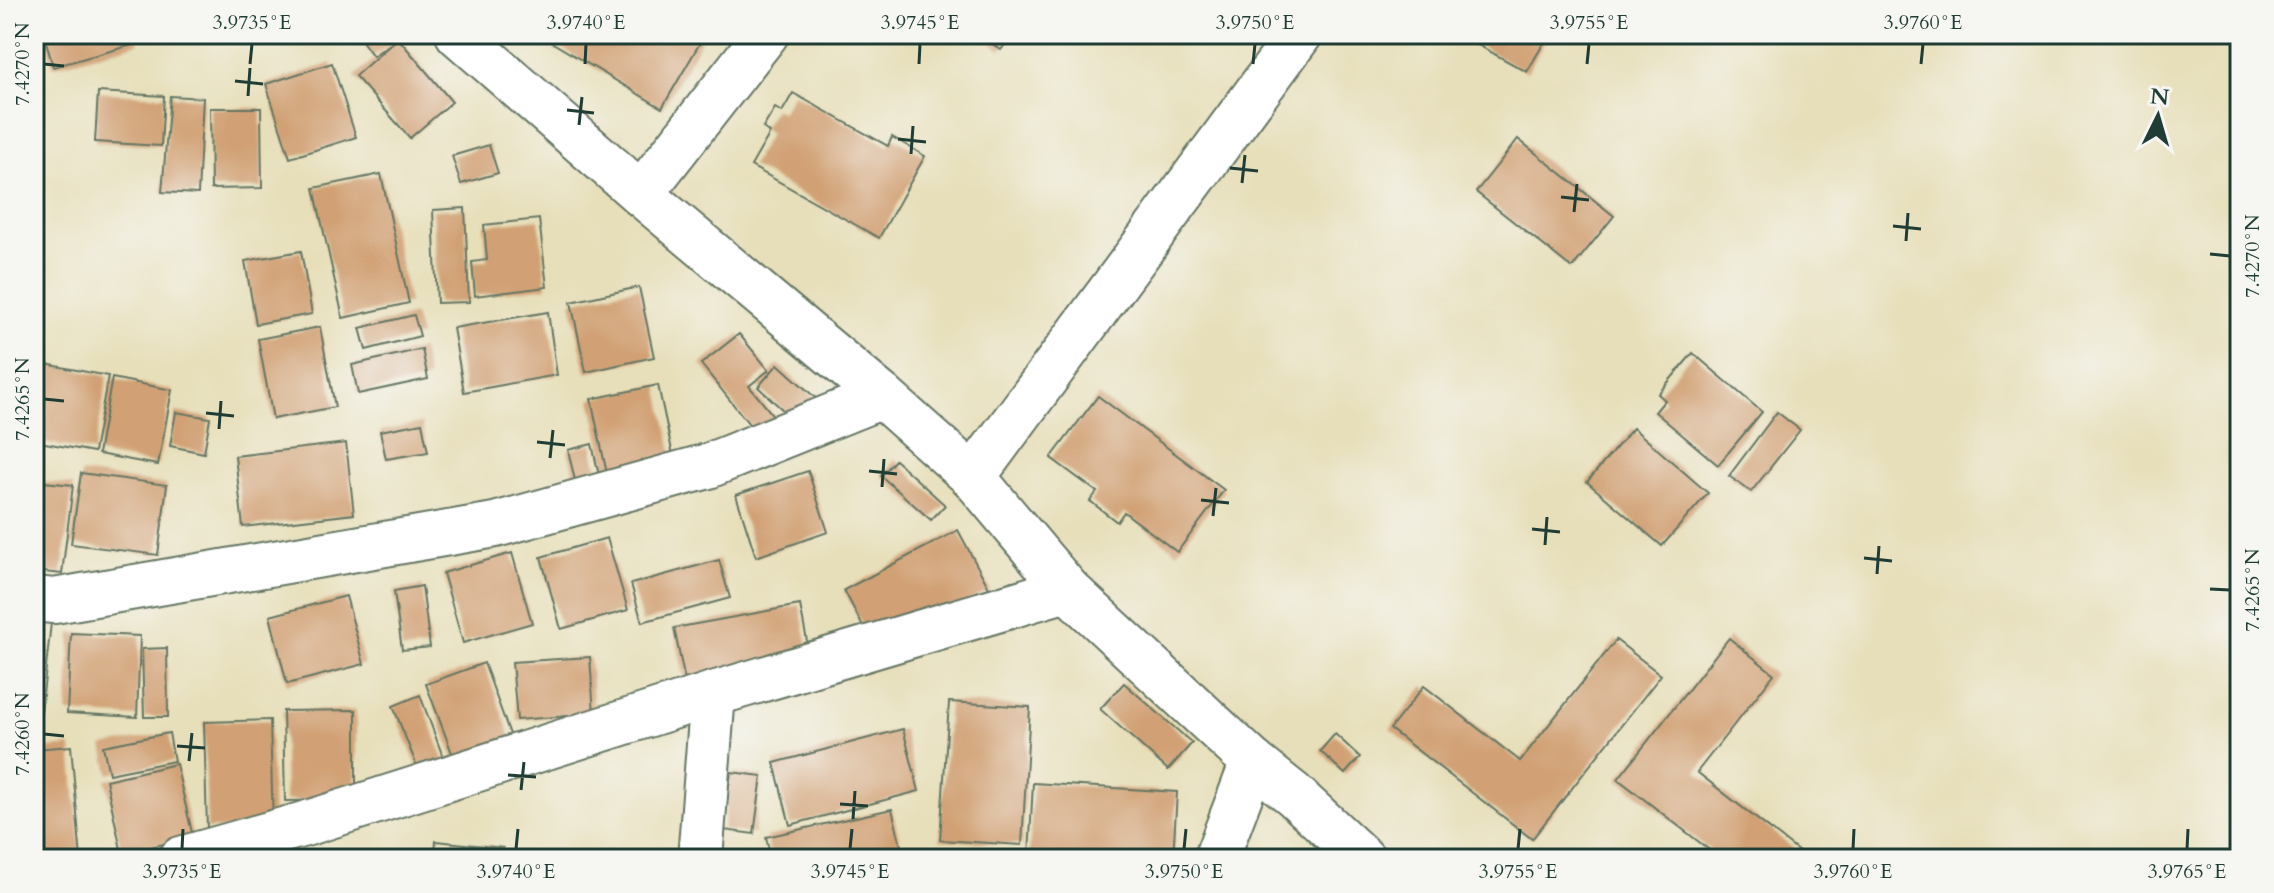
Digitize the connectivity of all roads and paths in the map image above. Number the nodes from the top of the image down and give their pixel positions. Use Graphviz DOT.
graph roads {
  1 [pos="458,34"];
  2 [pos="766,34"];
  3 [pos="1300,34"];
  4 [pos="641,194"];
  5 [pos="882,396"];
  6 [pos="973,477"];
  7 [pos="1067,589"];
  8 [pos="34,599"];
  9 [pos="713,694"];
  10 [pos="1253,762"];
  11 [pos="306,841"];
  12 [pos="181,859"];
  13 [pos="700,859"];
  14 [pos="1216,859"];
  15 [pos="1363,859"];
  1 -- 4 [label="street"];
  2 -- 4 [label="street"];
  3 -- 6 [label="street"];
  4 -- 5 [label="street"];
  5 -- 6 [label="street"];
  5 -- 8 [label="street"];
  6 -- 7 [label="street"];
  7 -- 9 [label="street"];
  7 -- 10 [label="street"];
  9 -- 11 [label="street"];
  9 -- 13 [label="street"];
  10 -- 14 [label="street"];
  10 -- 15 [label="street"];
  11 -- 12 [label="street"];
}
